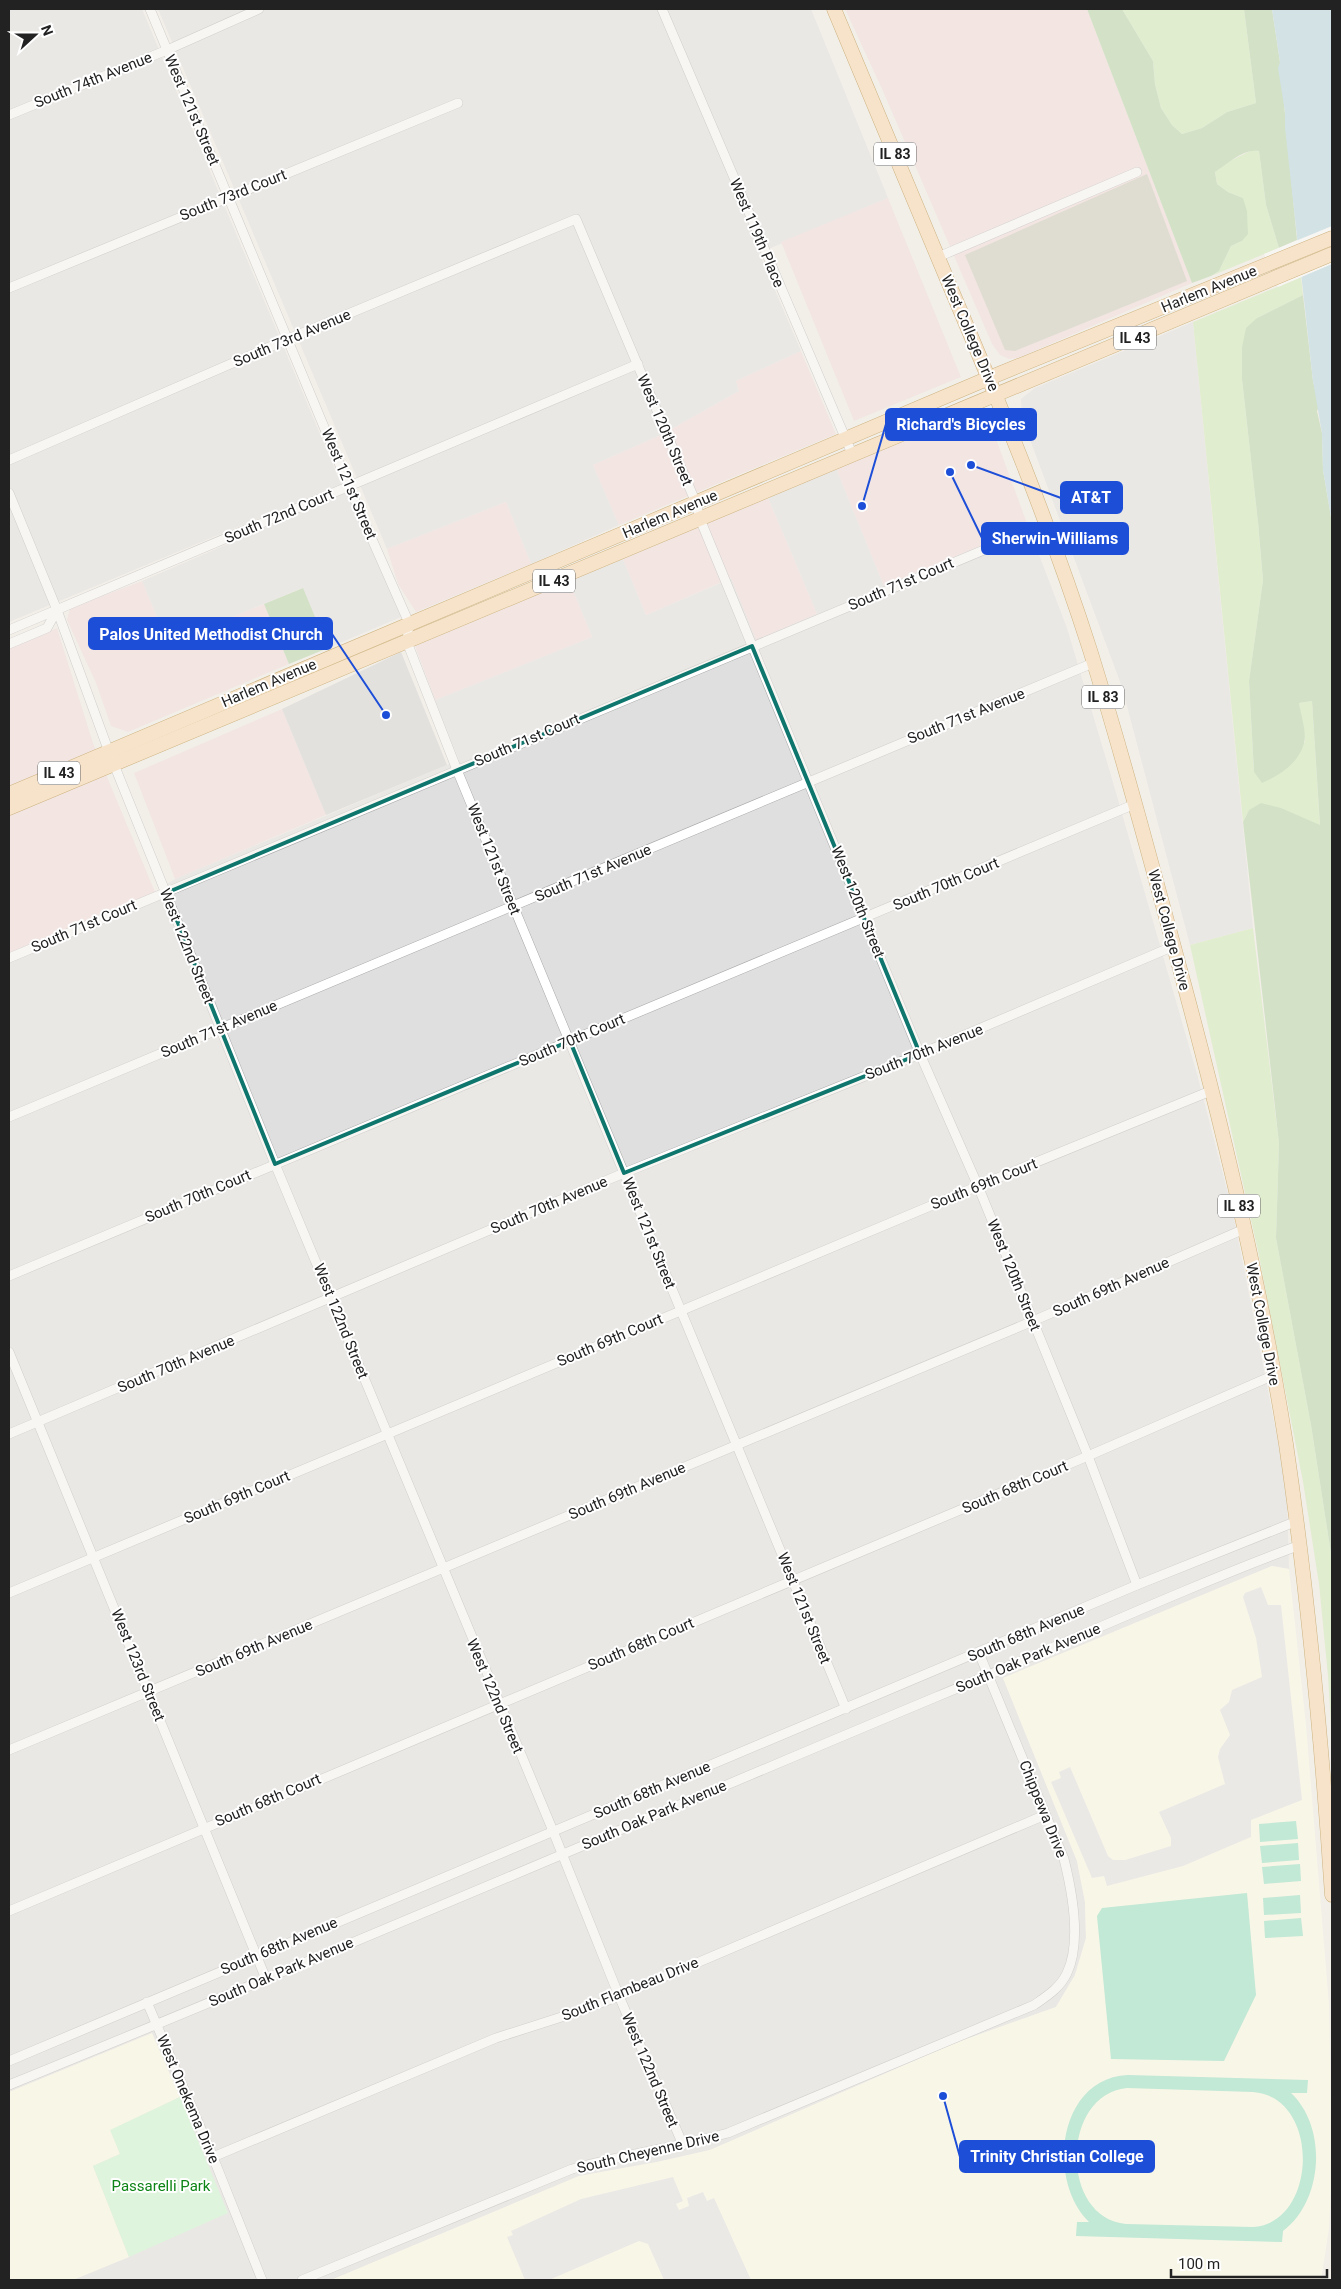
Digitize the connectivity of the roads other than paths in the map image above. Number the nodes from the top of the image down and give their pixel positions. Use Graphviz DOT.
graph roads {
  1 [pos="150,9"];
  2 [pos="259,9"];
  3 [pos="662,9"];
  4 [pos="834,9"];
  5 [pos="167,50"];
  6 [pos="458,103"];
  7 [pos="9,115"];
  8 [pos="1137,172"];
  9 [pos="228,197"];
  10 [pos="576,219"];
  11 [pos="1332,238"];
  12 [pos="1332,254"];
  13 [pos="938,257"];
  14 [pos="9,288"];
  15 [pos="288,339"];
  16 [pos="638,364"];
  17 [pos="989,378"];
  18 [pos="996,396"];
  19 [pos="845,439"];
  20 [pos="852,456"];
  21 [pos="9,460"];
  22 [pos="349,487"];
  23 [pos="9,493"];
  24 [pos="696,503"];
  25 [pos="700,520"];
  26 [pos="1046,524"];
  27 [pos="57,610"];
  28 [pos="409,623"];
  29 [pos="9,630"];
  30 [pos="407,642"];
  31 [pos="9,644"];
  32 [pos="752,646"];
  33 [pos="1093,663"];
  34 [pos="111,758"];
  35 [pos="457,770"];
  36 [pos="809,781"];
  37 [pos="9,794"];
  38 [pos="1135,804"];
  39 [pos="9,808"];
  40 [pos="166,892"];
  41 [pos="514,906"];
  42 [pos="864,918"];
  43 [pos="1174,946"];
  44 [pos="9,958"];
  45 [pos="220,1029"];
  46 [pos="570,1041"];
  47 [pos="920,1054"];
  48 [pos="1213,1090"];
  49 [pos="9,1117"];
  50 [pos="275,1164"];
  51 [pos="624,1173"];
  52 [pos="978,1186"];
  53 [pos="1244,1229"];
  54 [pos="9,1276"];
  55 [pos="332,1298"];
  56 [pos="681,1310"];
  57 [pos="1033,1322"];
  58 [pos="9,1352"];
  59 [pos="1274,1375"];
  60 [pos="38,1422"];
  61 [pos="9,1434"];
  62 [pos="386,1434"];
  63 [pos="737,1445"];
  64 [pos="1088,1456"];
  65 [pos="1297,1520"];
  66 [pos="1300,1545"];
  67 [pos="93,1558"];
  68 [pos="442,1569"];
  69 [pos="792,1580"];
  70 [pos="1138,1586"];
  71 [pos="9,1593"];
  72 [pos="979,1653"];
  73 [pos="988,1676"];
  74 [pos="149,1692"];
  75 [pos="498,1704"];
  76 [pos="846,1709"];
  77 [pos="9,1750"];
  78 [pos="1045,1815"];
  79 [pos="204,1827"];
  80 [pos="553,1831"];
  81 [pos="562,1853"];
  82 [pos="1332,1895"];
  83 [pos="9,1911"];
  84 [pos="256,1955"];
  85 [pos="1067,1973"];
  86 [pos="266,1979"];
  87 [pos="619,1996"];
  88 [pos="147,2002"];
  89 [pos="157,2025"];
  90 [pos="9,2061"];
  91 [pos="9,2085"];
  92 [pos="682,2145"];
  93 [pos="213,2157"];
  94 [pos="262,2280"];
  95 [pos="302,2280"];
  1 -- 5 [label="street, West 121st Street"];
  2 -- 5 [label="street, South 74th Avenue"];
  3 -- 19 [label="street, West 119th Place"];
  4 -- 13 [label="main road, West College Drive / IL 83"];
  5 -- 7 [label="street, South 74th Avenue"];
  5 -- 9 [label="street, West 121st Street"];
  6 -- 9 [label="street, South 73rd Court"];
  8 -- 13 [label="street"];
  9 -- 14 [label="street, South 73rd Court"];
  9 -- 15 [label="street, West 121st Street"];
  10 -- 15 [label="street, South 73rd Avenue"];
  10 -- 16 [label="street, West 120th Street"];
  11 -- 17 [label="main road, Harlem Avenue / IL 43"];
  12 -- 18 [label="main road, Harlem Avenue / IL 43"];
  13 -- 17 [label="main road, West College Drive / IL 83"];
  15 -- 21 [label="street, South 73rd Avenue"];
  15 -- 22 [label="street, West 121st Street"];
  16 -- 22 [label="street, South 72nd Court"];
  16 -- 24 [label="street, West 120th Street"];
  17 -- 18 [label="main road, West College Drive / IL 83"];
  17 -- 19 [label="main road, Harlem Avenue / IL 43"];
  18 -- 20 [label="main road, Harlem Avenue / IL 43"];
  18 -- 26 [label="main road, West College Drive / IL 83"];
  19 -- 20 [label="street, West 119th Place"];
  19 -- 24 [label="main road, Harlem Avenue / IL 43"];
  20 -- 25 [label="main road, Harlem Avenue / IL 43"];
  22 -- 27 [label="street, South 72nd Court"];
  22 -- 28 [label="street, West 121st Street"];
  23 -- 27 [label="street, West 122nd Street"];
  24 -- 25 [label="street, West 120th Street"];
  24 -- 28 [label="main road, Harlem Avenue / IL 43"];
  25 -- 30 [label="main road, Harlem Avenue / IL 43"];
  25 -- 32 [label="street, West 120th Street"];
  26 -- 32 [label="street, South 71st Court"];
  26 -- 33 [label="main road, West College Drive / IL 83"];
  27 -- 29 [label="street, South 72nd Court"];
  27 -- 31 [label="street"];
  27 -- 34 [label="street, West 122nd Street"];
  28 -- 30 [label="street, West 121st Street"];
  28 -- 34 [label="main road, Harlem Avenue / IL 43"];
  30 -- 34 [label="main road, Harlem Avenue / IL 43"];
  30 -- 35 [label="street, West 121st Street"];
  32 -- 35 [label="street, South 71st Court"];
  32 -- 36 [label="street, West 120th Street"];
  33 -- 36 [label="street, South 71st Avenue"];
  33 -- 38 [label="main road, West College Drive / IL 83"];
  34 -- 37 [label="main road, Harlem Avenue / IL 43"];
  34 -- 39 [label="main road, Harlem Avenue / IL 43"];
  34 -- 40 [label="street, West 122nd Street"];
  35 -- 40 [label="street, South 71st Court"];
  35 -- 41 [label="street, West 121st Street"];
  36 -- 41 [label="street, South 71st Avenue"];
  36 -- 42 [label="street, West 120th Street"];
  38 -- 42 [label="street, South 70th Court"];
  38 -- 43 [label="main road, West College Drive / IL 83"];
  40 -- 44 [label="street, South 71st Court"];
  40 -- 45 [label="street, West 122nd Street"];
  41 -- 45 [label="street, South 71st Avenue"];
  41 -- 46 [label="street, West 121st Street"];
  42 -- 46 [label="street, South 70th Court"];
  42 -- 47 [label="street, West 120th Street"];
  43 -- 47 [label="street, South 70th Avenue"];
  43 -- 48 [label="main road, West College Drive / IL 83"];
  45 -- 49 [label="street, South 71st Avenue"];
  45 -- 50 [label="street, West 122nd Street"];
  46 -- 50 [label="street, South 70th Court"];
  46 -- 51 [label="street, West 121st Street"];
  47 -- 51 [label="street, South 70th Avenue"];
  47 -- 52 [label="street, West 120th Street"];
  48 -- 52 [label="street, South 69th Court"];
  48 -- 53 [label="main road, West College Drive / IL 83"];
  50 -- 54 [label="street, South 70th Court"];
  50 -- 55 [label="street, West 122nd Street"];
  51 -- 55 [label="street, South 70th Avenue"];
  51 -- 56 [label="street, West 121st Street"];
  52 -- 56 [label="street, South 69th Court"];
  52 -- 57 [label="street, West 120th Street"];
  53 -- 57 [label="street, South 69th Avenue"];
  53 -- 59 [label="main road, West College Drive / IL 83"];
  55 -- 60 [label="street, South 70th Avenue"];
  55 -- 62 [label="street, West 122nd Street"];
  56 -- 62 [label="street, South 69th Court"];
  56 -- 63 [label="street, West 121st Street"];
  57 -- 63 [label="street, South 69th Avenue"];
  57 -- 64 [label="street, West 120th Street"];
  58 -- 60 [label="street, West 123rd Street"];
  59 -- 64 [label="street, South 68th Court"];
  59 -- 65 [label="main road, West College Drive / IL 83"];
  60 -- 61 [label="street, South 70th Avenue"];
  60 -- 67 [label="street, West 123rd Street"];
  62 -- 67 [label="street, South 69th Court"];
  62 -- 68 [label="street, West 122nd Street"];
  63 -- 68 [label="street, South 69th Avenue"];
  63 -- 69 [label="street, West 121st Street"];
  64 -- 69 [label="street, South 68th Court"];
  64 -- 70 [label="street, West 120th Street"];
  65 -- 66 [label="main road, West College Drive / IL 83"];
  65 -- 70 [label="street, South 68th Avenue"];
  66 -- 73 [label="street, South Oak Park Avenue"];
  66 -- 82 [label="main road, West College Drive / IL 83"];
  67 -- 71 [label="street, South 69th Court"];
  67 -- 74 [label="street, West 123rd Street"];
  68 -- 74 [label="street, South 69th Avenue"];
  68 -- 75 [label="street, West 122nd Street"];
  69 -- 75 [label="street, South 68th Court"];
  69 -- 76 [label="street, West 121st Street"];
  70 -- 72 [label="street, South 68th Avenue"];
  72 -- 73 [label="street, Chippewa Drive"];
  72 -- 76 [label="street, South 68th Avenue"];
  73 -- 78 [label="street, Chippewa Drive"];
  73 -- 81 [label="street, South Oak Park Avenue"];
  74 -- 77 [label="street, South 69th Avenue"];
  74 -- 79 [label="street, West 123rd Street"];
  75 -- 79 [label="street, South 68th Court"];
  75 -- 80 [label="street, West 122nd Street"];
  76 -- 80 [label="street, South 68th Avenue"];
  78 -- 85 [label="street, Chippewa Drive"];
  78 -- 87 [label="street, South Flambeau Drive"];
  79 -- 83 [label="street, South 68th Court"];
  79 -- 84 [label="street, West 123rd Street"];
  80 -- 81 [label="street, West 122nd Street"];
  80 -- 84 [label="street, South 68th Avenue"];
  81 -- 86 [label="street, South Oak Park Avenue"];
  81 -- 87 [label="street, West 122nd Street"];
  84 -- 86 [label="street, West 123rd Street"];
  84 -- 88 [label="street, South 68th Avenue"];
  85 -- 92 [label="street, South Cheyenne Drive"];
  86 -- 89 [label="street, South Oak Park Avenue"];
  87 -- 92 [label="street, West 122nd Street"];
  87 -- 93 [label="street, South Flambeau Drive"];
  88 -- 89 [label="street, West Onekema Drive"];
  88 -- 90 [label="street, South 68th Avenue"];
  89 -- 91 [label="street, South Oak Park Avenue"];
  89 -- 93 [label="street, West Onekema Drive"];
  92 -- 95 [label="street, South Cheyenne Drive"];
  93 -- 94 [label="street, West Onekema Drive"];
}
